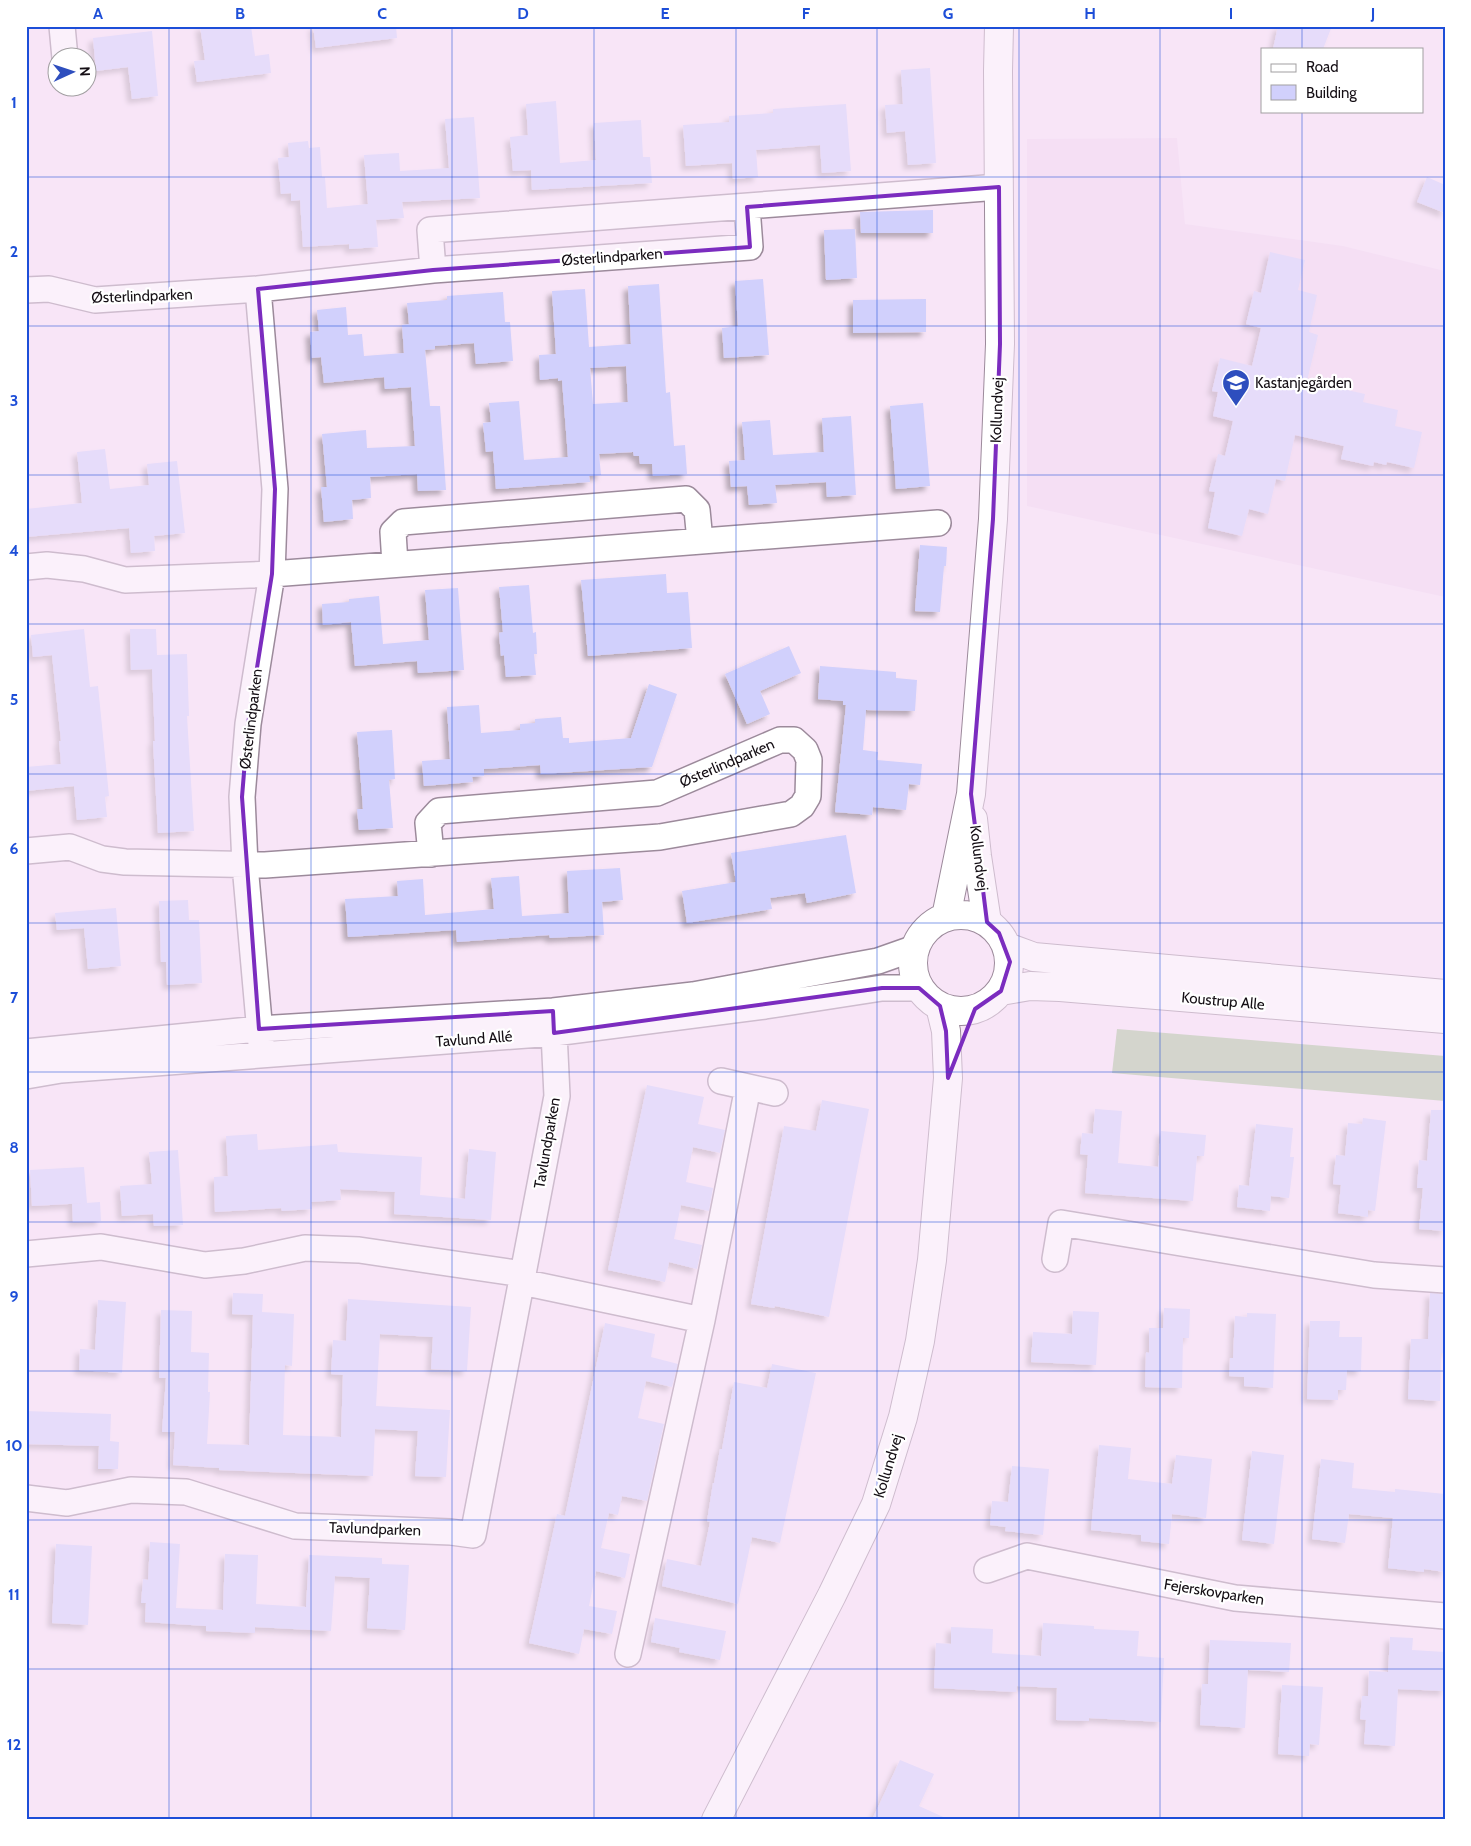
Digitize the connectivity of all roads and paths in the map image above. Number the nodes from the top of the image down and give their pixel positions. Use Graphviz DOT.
graph roads {
  1 [pos="62,26"];
  2 [pos="1000,26"];
  3 [pos="65,48"];
  4 [pos="999,187"];
  5 [pos="747,207"];
  6 [pos="433,270"];
  7 [pos="258,289"];
  8 [pos="26,290"];
  9 [pos="938,523"];
  10 [pos="700,541"];
  11 [pos="395,564"];
  12 [pos="26,567"];
  13 [pos="272,574"];
  14 [pos="971,794"];
  15 [pos="26,851"];
  16 [pos="431,854"];
  17 [pos="245,865"];
  18 [pos="946,916"];
  19 [pos="987,922"];
  20 [pos="1007,947"];
  21 [pos="915,948"];
  22 [pos="919,988"];
  23 [pos="1001,991"];
  24 [pos="1445,994"];
  25 [pos="940,1006"];
  26 [pos="976,1009"];
  27 [pos="1445,1019"];
  28 [pos="554,1022"];
  29 [pos="259,1029"];
  30 [pos="26,1052"];
  31 [pos="262,1055"];
  32 [pos="26,1076"];
  33 [pos="948,1078"];
  34 [pos="721,1081"];
  35 [pos="748,1087"];
  36 [pos="775,1093"];
  37 [pos="26,1254"];
  38 [pos="1055,1259"];
  39 [pos="523,1278"];
  40 [pos="1445,1280"];
  41 [pos="702,1320"];
  42 [pos="26,1498"];
  43 [pos="987,1570"];
  44 [pos="1445,1616"];
  45 [pos="628,1654"];
  46 [pos="716,1820"];
  1 -- 3 [label="street"];
  2 -- 4 [label="street, Kollundvej"];
  4 -- 5 [label="street"];
  4 -- 14 [label="street, Kollundvej"];
  5 -- 6 [label="street"];
  5 -- 6 [label="street, Østerlindparken"];
  6 -- 7 [label="street, Østerlindparken"];
  7 -- 8 [label="street, Østerlindparken"];
  7 -- 13 [label="street, Østerlindparken"];
  9 -- 10 [label="street"];
  10 -- 11 [label="street"];
  10 -- 11 [label="street"];
  11 -- 13 [label="street"];
  12 -- 13 [label="street"];
  13 -- 17 [label="street, Østerlindparken"];
  14 -- 18 [label="street, Kollundvej"];
  14 -- 19 [label="street, Kollundvej"];
  15 -- 17 [label="street, Østerlindparken"];
  16 -- 16 [label="street, Østerlindparken"];
  16 -- 17 [label="street, Østerlindparken"];
  17 -- 29 [label="street, Østerlindparken"];
  18 -- 19 [label="street"];
  18 -- 21 [label="street"];
  19 -- 20 [label="street"];
  20 -- 23 [label="street"];
  20 -- 24 [label="street, Koustrup Alle"];
  21 -- 22 [label="street"];
  21 -- 28 [label="street, Tavlund Allé"];
  22 -- 25 [label="street"];
  22 -- 28 [label="street, Tavlund Allé"];
  23 -- 26 [label="street"];
  23 -- 27 [label="street, Koustrup Alle"];
  25 -- 26 [label="street"];
  25 -- 33 [label="street, Kollundvej"];
  26 -- 33 [label="street, Kollundvej"];
  28 -- 29 [label="street, Tavlund Allé"];
  28 -- 31 [label="street, Tavlund Allé"];
  28 -- 39 [label="street, Tavlundparken"];
  29 -- 30 [label="street, Tavlund Allé"];
  29 -- 31 [label="street, Østerlindparken"];
  31 -- 32 [label="street, Tavlund Allé"];
  33 -- 46 [label="street, Kollundvej"];
  34 -- 35 [label="street"];
  35 -- 36 [label="street"];
  35 -- 41 [label="street"];
  37 -- 39 [label="street"];
  38 -- 40 [label="street"];
  39 -- 41 [label="street"];
  39 -- 42 [label="street, Tavlundparken"];
  41 -- 45 [label="street"];
  43 -- 44 [label="street, Fejerskovparken"];
}
